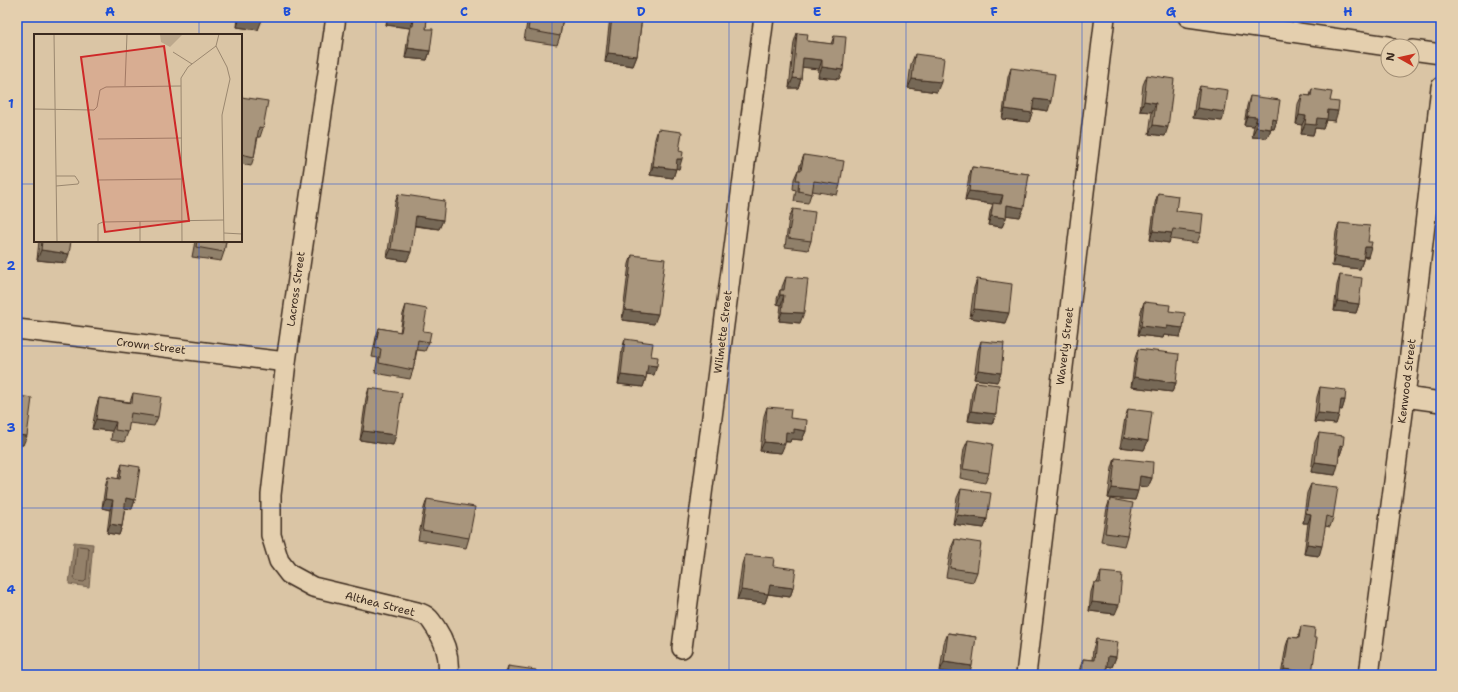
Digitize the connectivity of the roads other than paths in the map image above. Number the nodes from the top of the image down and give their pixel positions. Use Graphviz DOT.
graph roads {
  1 [pos="336,17"];
  2 [pos="764,17"];
  3 [pos="1105,17"];
  4 [pos="1188,17"];
  5 [pos="1380,45"];
  6 [pos="1420,51"];
  7 [pos="1441,54"];
  8 [pos="1441,88"];
  9 [pos="17,329"];
  10 [pos="286,362"];
  11 [pos="1406,397"];
  12 [pos="1441,402"];
  13 [pos="279,561"];
  14 [pos="682,648"];
  15 [pos="448,675"];
  16 [pos="1026,675"];
  17 [pos="1370,675"];
  1 -- 10 [label="street, Lacross Street"];
  2 -- 14 [label="street, Wilmette Street"];
  3 -- 16 [label="street, Waverly Street"];
  4 -- 5 [label="street"];
  6 -- 7 [label="street"];
  8 -- 11 [label="street, Kenwood Street"];
  9 -- 10 [label="street, Crown Street"];
  10 -- 13 [label="street, Lacross Street"];
  11 -- 12 [label="street"];
  11 -- 17 [label="street, Kenwood Street"];
  13 -- 15 [label="street, Althea Street"];
}
